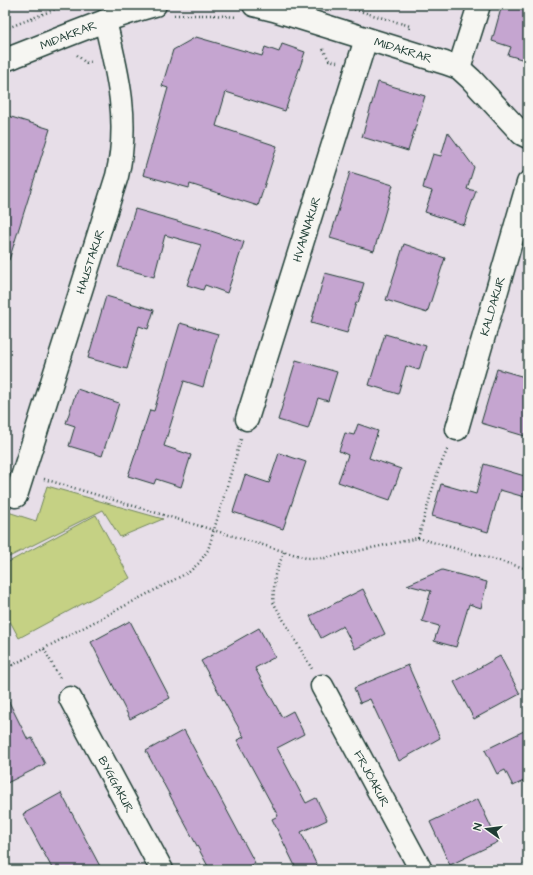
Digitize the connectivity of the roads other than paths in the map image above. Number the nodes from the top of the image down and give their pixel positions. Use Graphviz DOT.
graph roads {
  1 [pos="156,5"];
  2 [pos="479,5"];
  3 [pos="268,6"];
  4 [pos="105,21"];
  5 [pos="366,38"];
  6 [pos="5,60"];
  7 [pos="459,68"];
  8 [pos="528,137"];
  9 [pos="528,183"];
  10 [pos="247,419"];
  11 [pos="457,429"];
  12 [pos="16,496"];
  13 [pos="322,686"];
  14 [pos="70,698"];
  15 [pos="162,870"];
  16 [pos="421,870"];
  1 -- 4 [label="street, MIÐAKRAR"];
  2 -- 7 [label="street"];
  3 -- 5 [label="street, MIÐAKRAR"];
  4 -- 6 [label="street, MIÐAKRAR"];
  4 -- 12 [label="street, HAUSTAKUR"];
  5 -- 7 [label="street, MIÐAKRAR"];
  5 -- 10 [label="street, HVANNAKUR"];
  7 -- 8 [label="street, MIÐAKRAR"];
  9 -- 11 [label="street, KALDAKUR"];
  13 -- 16 [label="street, FRJÓAKUR"];
  14 -- 15 [label="street, BYGGAKUR"];
}
